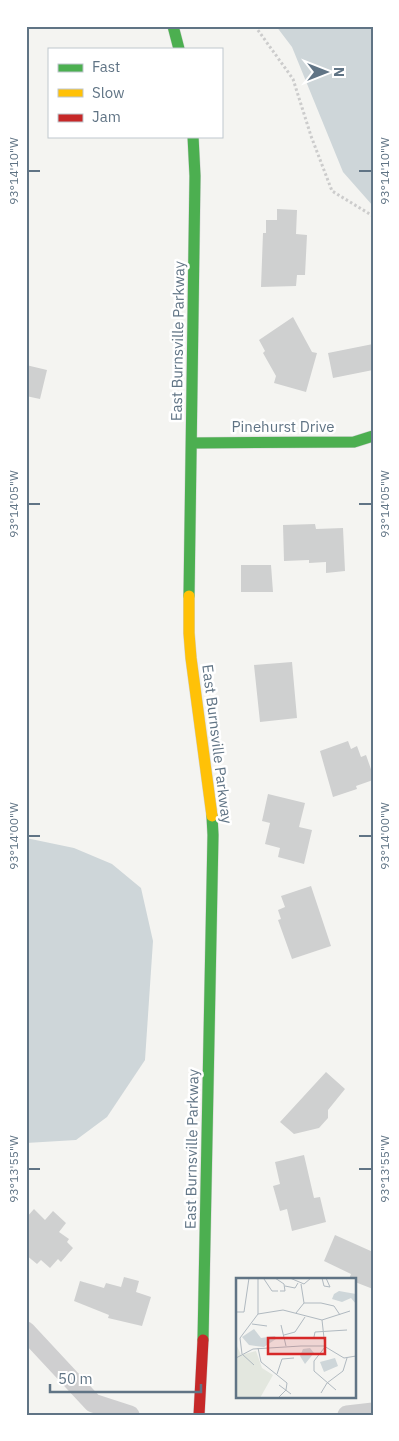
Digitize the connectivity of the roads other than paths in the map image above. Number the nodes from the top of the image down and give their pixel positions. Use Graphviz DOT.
graph roads {
  1 [pos="173,26"];
  2 [pos="179,48"];
  3 [pos="194,138"];
  4 [pos="373,436"];
  5 [pos="192,442"];
  6 [pos="26,1331"];
  7 [pos="373,1412"];
  8 [pos="130,1415"];
  9 [pos="198,1415"];
  10 [pos="347,1415"];
  1 -- 2 [label="street"];
  3 -- 5 [label="street, East Burnsville Parkway"];
  4 -- 5 [label="street, Pinehurst Drive"];
  5 -- 9 [label="street, East Burnsville Parkway"];
  6 -- 8 [label="street"];
  7 -- 10 [label="street"];
}
